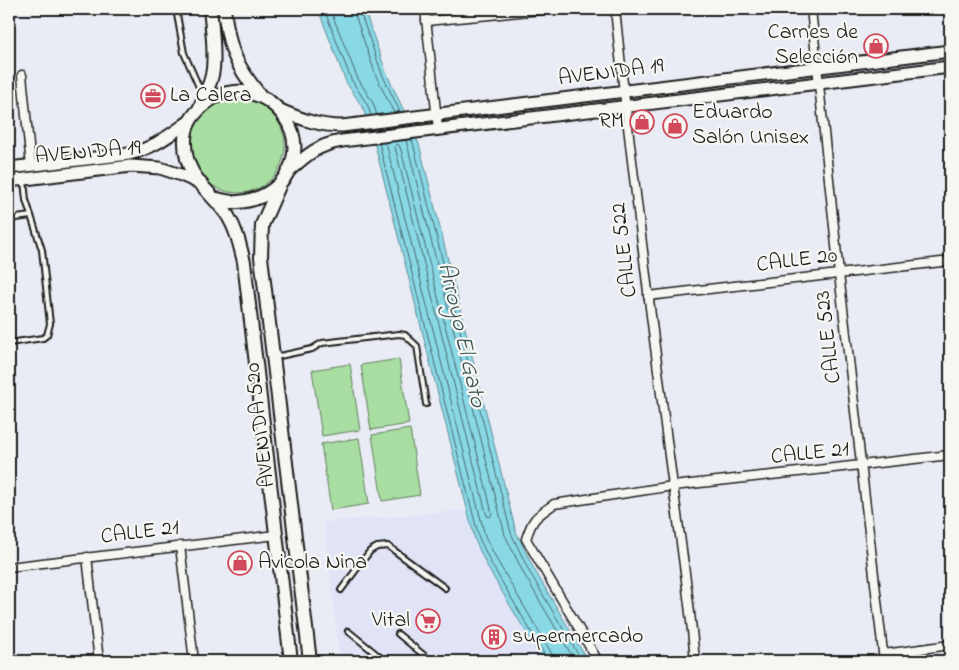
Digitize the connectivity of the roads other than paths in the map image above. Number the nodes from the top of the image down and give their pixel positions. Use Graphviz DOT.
graph roads {
  1 [pos="176,9"];
  2 [pos="210,9"];
  3 [pos="224,9"];
  4 [pos="425,9"];
  5 [pos="551,9"];
  6 [pos="615,9"];
  7 [pos="810,9"];
  8 [pos="426,21"];
  9 [pos="950,51"];
  10 [pos="950,67"];
  11 [pos="817,68"];
  12 [pos="22,75"];
  13 [pos="819,82"];
  14 [pos="623,91"];
  15 [pos="259,94"];
  16 [pos="202,103"];
  17 [pos="625,107"];
  18 [pos="280,110"];
  19 [pos="436,116"];
  20 [pos="188,123"];
  21 [pos="438,130"];
  22 [pos="31,166"];
  23 [pos="9,168"];
  24 [pos="290,170"];
  25 [pos="24,179"];
  26 [pos="9,181"];
  27 [pos="198,183"];
  28 [pos="278,186"];
  29 [pos="216,199"];
  30 [pos="31,216"];
  31 [pos="9,219"];
  32 [pos="950,261"];
  33 [pos="839,274"];
  34 [pos="648,296"];
  35 [pos="9,343"];
  36 [pos="273,357"];
  37 [pos="426,404"];
  38 [pos="950,455"];
  39 [pos="861,466"];
  40 [pos="673,486"];
  41 [pos="276,535"];
  42 [pos="180,546"];
  43 [pos="87,557"];
  44 [pos="9,566"];
  45 [pos="445,588"];
  46 [pos="341,590"];
  47 [pos="348,631"];
  48 [pos="398,634"];
  49 [pos="950,645"];
  50 [pos="884,657"];
  51 [pos="99,661"];
  52 [pos="194,661"];
  53 [pos="291,661"];
  54 [pos="310,661"];
  55 [pos="385,661"];
  56 [pos="431,661"];
  57 [pos="598,661"];
  58 [pos="695,661"];
  1 -- 16 [label="lane"];
  2 -- 16 [label="main road"];
  3 -- 15 [label="main road"];
  4 -- 8 [label="street"];
  5 -- 8 [label="street"];
  6 -- 14 [label="street, CALLE 522"];
  7 -- 11 [label="street, CALLE 523"];
  8 -- 19 [label="street"];
  9 -- 11 [label="main road, AVENIDA 19"];
  10 -- 13 [label="main road, AVENIDA 19"];
  11 -- 13 [label="street, CALLE 523"];
  11 -- 14 [label="main road, AVENIDA 19"];
  12 -- 22 [label="street"];
  13 -- 17 [label="main road, AVENIDA 19"];
  13 -- 33 [label="street, CALLE 523"];
  14 -- 17 [label="street, CALLE 522"];
  14 -- 19 [label="main road, AVENIDA 19"];
  15 -- 16 [label="main road"];
  15 -- 18 [label="main road"];
  16 -- 20 [label="main road"];
  17 -- 21 [label="main road, AVENIDA 19"];
  17 -- 34 [label="street, CALLE 522"];
  18 -- 19 [label="main road, AVENIDA 19"];
  18 -- 24 [label="main road"];
  19 -- 21 [label="street"];
  20 -- 22 [label="main road, AVENIDA 19"];
  20 -- 27 [label="main road"];
  21 -- 24 [label="main road, AVENIDA 19"];
  22 -- 23 [label="main road, AVENIDA 19"];
  24 -- 28 [label="main road"];
  25 -- 26 [label="main road, AVENIDA 19"];
  25 -- 27 [label="main road, AVENIDA 19"];
  25 -- 30 [label="lane"];
  27 -- 29 [label="main road"];
  28 -- 29 [label="main road"];
  28 -- 36 [label="main road, AVENIDA 520"];
  29 -- 41 [label="main road, AVENIDA 520"];
  30 -- 31 [label="lane"];
  30 -- 35 [label="lane"];
  32 -- 33 [label="street, CALLE 20"];
  33 -- 34 [label="street, CALLE 20"];
  33 -- 39 [label="street, CALLE 523"];
  34 -- 40 [label="street, CALLE 522"];
  36 -- 37 [label="lane"];
  36 -- 54 [label="main road, AVENIDA 520"];
  38 -- 39 [label="street, CALLE 21"];
  39 -- 40 [label="street, CALLE 21"];
  39 -- 50 [label="street, CALLE 523"];
  40 -- 57 [label="street, CALLE 21"];
  40 -- 58 [label="street, CALLE 522"];
  41 -- 42 [label="street, CALLE 21"];
  41 -- 53 [label="main road, AVENIDA 520"];
  42 -- 43 [label="street, CALLE 21"];
  42 -- 52 [label="street"];
  43 -- 44 [label="street, CALLE 21"];
  43 -- 51 [label="street"];
  45 -- 46 [label="lane"];
  47 -- 55 [label="lane"];
  48 -- 56 [label="lane"];
  49 -- 50 [label="street"];
}
